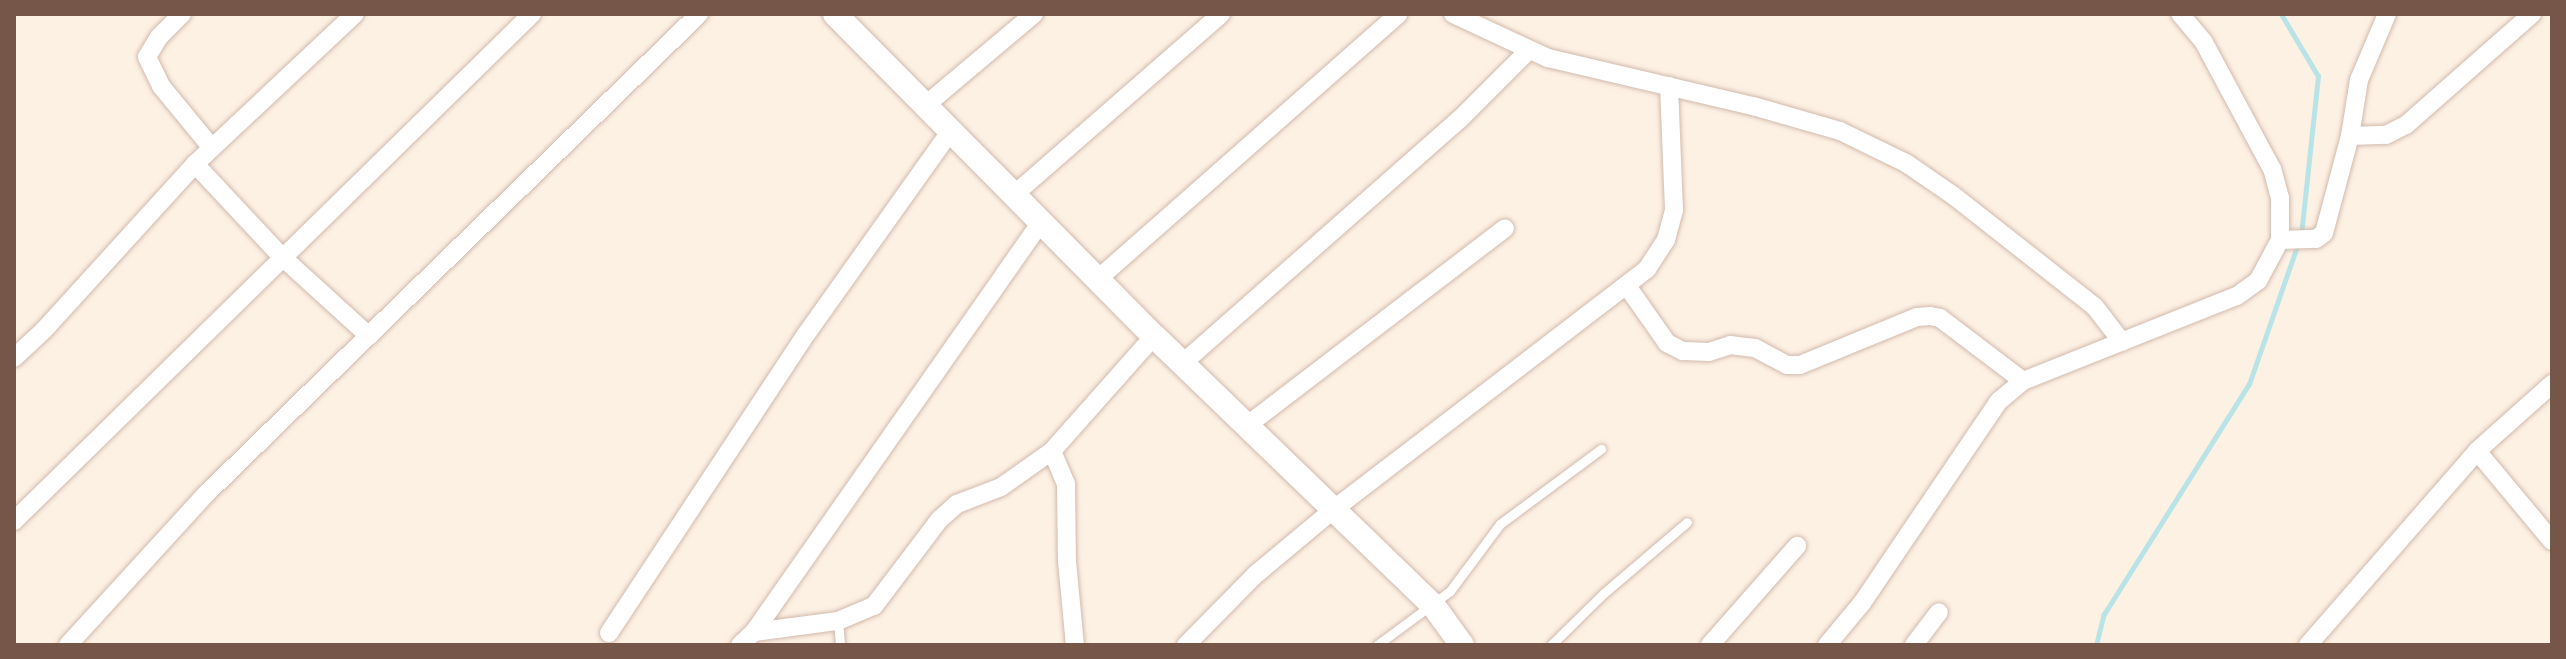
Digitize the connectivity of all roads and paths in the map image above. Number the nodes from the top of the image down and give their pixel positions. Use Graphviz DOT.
graph roads {
  1 [pos="182,14"];
  2 [pos="355,14"];
  3 [pos="532,14"];
  4 [pos="699,14"];
  5 [pos="1034,14"];
  6 [pos="1221,14"];
  7 [pos="1398,14"];
  8 [pos="1453,14"];
  9 [pos="2180,14"];
  10 [pos="2387,14"];
  11 [pos="2532,14"];
  12 [pos="846,17"];
  13 [pos="1528,51"];
  14 [pos="1669,86"];
  15 [pos="927,104"];
  16 [pos="950,132"];
  17 [pos="2350,136"];
  18 [pos="212,148"];
  19 [pos="195,164"];
  20 [pos="1016,193"];
  21 [pos="1041,222"];
  22 [pos="1505,228"];
  23 [pos="2280,240"];
  24 [pos="281,256"];
  25 [pos="1099,278"];
  26 [pos="1627,286"];
  27 [pos="369,336"];
  28 [pos="1154,336"];
  29 [pos="2122,342"];
  30 [pos="14,358"];
  31 [pos="1183,363"];
  32 [pos="2023,381"];
  33 [pos="2552,384"];
  34 [pos="1249,424"];
  35 [pos="1601,449"];
  36 [pos="1052,451"];
  37 [pos="2477,451"];
  38 [pos="1333,510"];
  39 [pos="14,521"];
  40 [pos="1687,522"];
  41 [pos="2552,541"];
  42 [pos="1797,546"];
  43 [pos="1433,605"];
  44 [pos="1939,612"];
  45 [pos="838,621"];
  46 [pos="609,633"];
  47 [pos="747,638"];
  48 [pos="68,645"];
  49 [pos="840,645"];
  50 [pos="1075,645"];
  51 [pos="1186,645"];
  52 [pos="1377,645"];
  53 [pos="1462,645"];
  54 [pos="1551,645"];
  55 [pos="1710,645"];
  56 [pos="1827,645"];
  57 [pos="1914,645"];
  58 [pos="2308,645"];
  1 -- 18 [label="street"];
  2 -- 18 [label="street"];
  3 -- 24 [label="street"];
  4 -- 27 [label="street"];
  5 -- 15 [label="street"];
  6 -- 20 [label="street"];
  7 -- 25 [label="street"];
  8 -- 13 [label="street"];
  9 -- 23 [label="street"];
  10 -- 17 [label="street"];
  11 -- 17 [label="street"];
  12 -- 15 [label="street"];
  13 -- 14 [label="street"];
  13 -- 31 [label="street"];
  14 -- 26 [label="street"];
  14 -- 29 [label="street"];
  15 -- 16 [label="street"];
  16 -- 20 [label="street"];
  16 -- 46 [label="street"];
  17 -- 23 [label="street"];
  18 -- 19 [label="street"];
  19 -- 24 [label="street"];
  19 -- 30 [label="street"];
  20 -- 21 [label="street"];
  21 -- 25 [label="street"];
  21 -- 47 [label="street"];
  22 -- 34 [label="street"];
  23 -- 29 [label="street"];
  24 -- 27 [label="street"];
  24 -- 39 [label="street"];
  25 -- 28 [label="street"];
  26 -- 32 [label="street"];
  26 -- 38 [label="street"];
  27 -- 48 [label="street"];
  28 -- 31 [label="street"];
  28 -- 36 [label="street"];
  29 -- 32 [label="street"];
  31 -- 34 [label="street"];
  32 -- 56 [label="street"];
  33 -- 37 [label="street"];
  34 -- 38 [label="street"];
  35 -- 43 [label="lane"];
  36 -- 45 [label="street"];
  36 -- 50 [label="street"];
  37 -- 41 [label="street"];
  37 -- 58 [label="street"];
  38 -- 43 [label="street"];
  38 -- 51 [label="street"];
  40 -- 54 [label="lane"];
  42 -- 55 [label="street"];
  43 -- 52 [label="lane"];
  43 -- 53 [label="street"];
  44 -- 57 [label="street"];
  45 -- 47 [label="street"];
  45 -- 49 [label="lane"];
}
